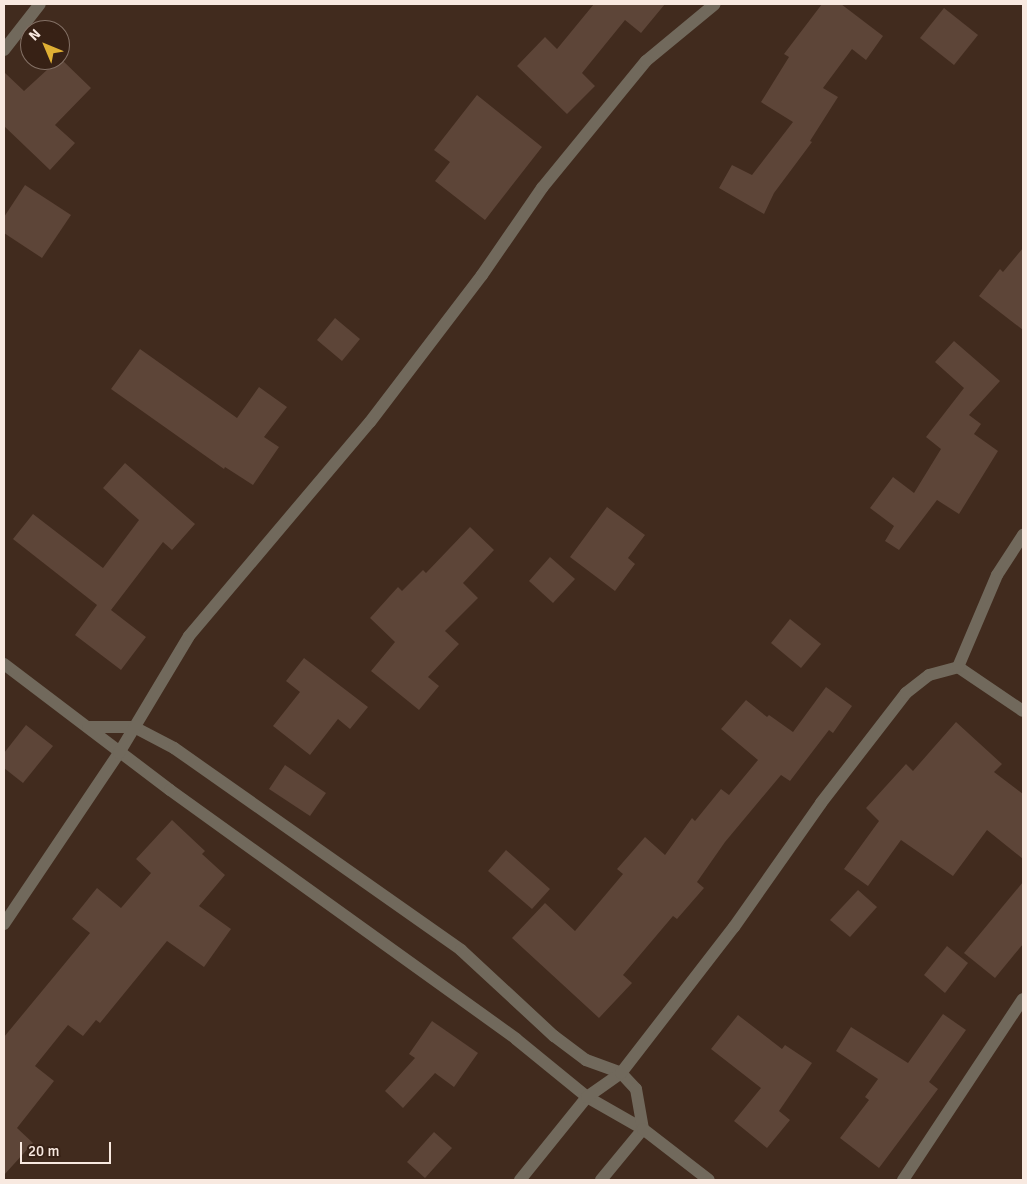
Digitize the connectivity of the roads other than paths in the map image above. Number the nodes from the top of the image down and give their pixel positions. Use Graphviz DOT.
graph roads {
  1 [pos="40,4"];
  2 [pos="716,4"];
  3 [pos="4,50"];
  4 [pos="1023,535"];
  5 [pos="4,664"];
  6 [pos="958,668"];
  7 [pos="1023,710"];
  8 [pos="88,727"];
  9 [pos="134,727"];
  10 [pos="119,752"];
  11 [pos="4,924"];
  12 [pos="1023,999"];
  13 [pos="621,1073"];
  14 [pos="586,1097"];
  15 [pos="643,1128"];
  16 [pos="520,1180"];
  17 [pos="601,1180"];
  18 [pos="709,1180"];
  19 [pos="903,1180"];
  1 -- 3 [label="street"];
  2 -- 9 [label="street"];
  4 -- 6 [label="street"];
  5 -- 8 [label="street"];
  6 -- 7 [label="street"];
  6 -- 13 [label="street"];
  8 -- 9 [label="street"];
  8 -- 10 [label="street"];
  9 -- 10 [label="street"];
  9 -- 13 [label="street"];
  10 -- 11 [label="street"];
  10 -- 14 [label="street"];
  12 -- 19 [label="street"];
  13 -- 14 [label="street"];
  13 -- 15 [label="street"];
  14 -- 15 [label="street"];
  14 -- 16 [label="street"];
  15 -- 17 [label="street"];
  15 -- 18 [label="street"];
}
